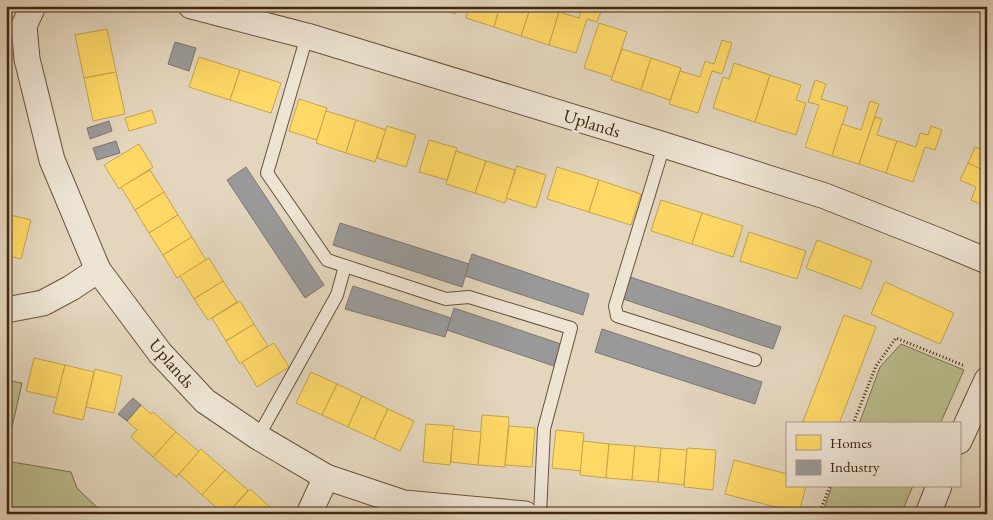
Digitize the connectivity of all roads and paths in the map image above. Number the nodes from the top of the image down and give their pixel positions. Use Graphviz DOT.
graph roads {
  1 [pos="33,6"];
  2 [pos="191,6"];
  3 [pos="307,36"];
  4 [pos="664,145"];
  5 [pos="987,261"];
  6 [pos="345,266"];
  7 [pos="98,270"];
  8 [pos="6,310"];
  9 [pos="755,360"];
  10 [pos="978,374"];
  11 [pos="854,422"];
  12 [pos="258,437"];
  13 [pos="960,437"];
  14 [pos="326,477"];
  15 [pos="829,488"];
  16 [pos="938,488"];
  17 [pos="309,514"];
  18 [pos="525,514"];
  19 [pos="540,514"];
  20 [pos="819,514"];
  21 [pos="928,514"];
  1 -- 7 [label="street, Uplands"];
  2 -- 3 [label="street, Uplands"];
  3 -- 4 [label="street, Uplands"];
  3 -- 6 [label="lane"];
  4 -- 5 [label="street, Uplands"];
  4 -- 9 [label="lane"];
  6 -- 12 [label="lane"];
  6 -- 19 [label="lane"];
  7 -- 8 [label="street"];
  7 -- 12 [label="street, Uplands"];
  10 -- 11 [label="path"];
  10 -- 13 [label="street"];
  12 -- 14 [label="street, Uplands"];
  14 -- 17 [label="street"];
  14 -- 18 [label="street, Uplands"];
  15 -- 20 [label="path"];
  16 -- 21 [label="street"];
}
